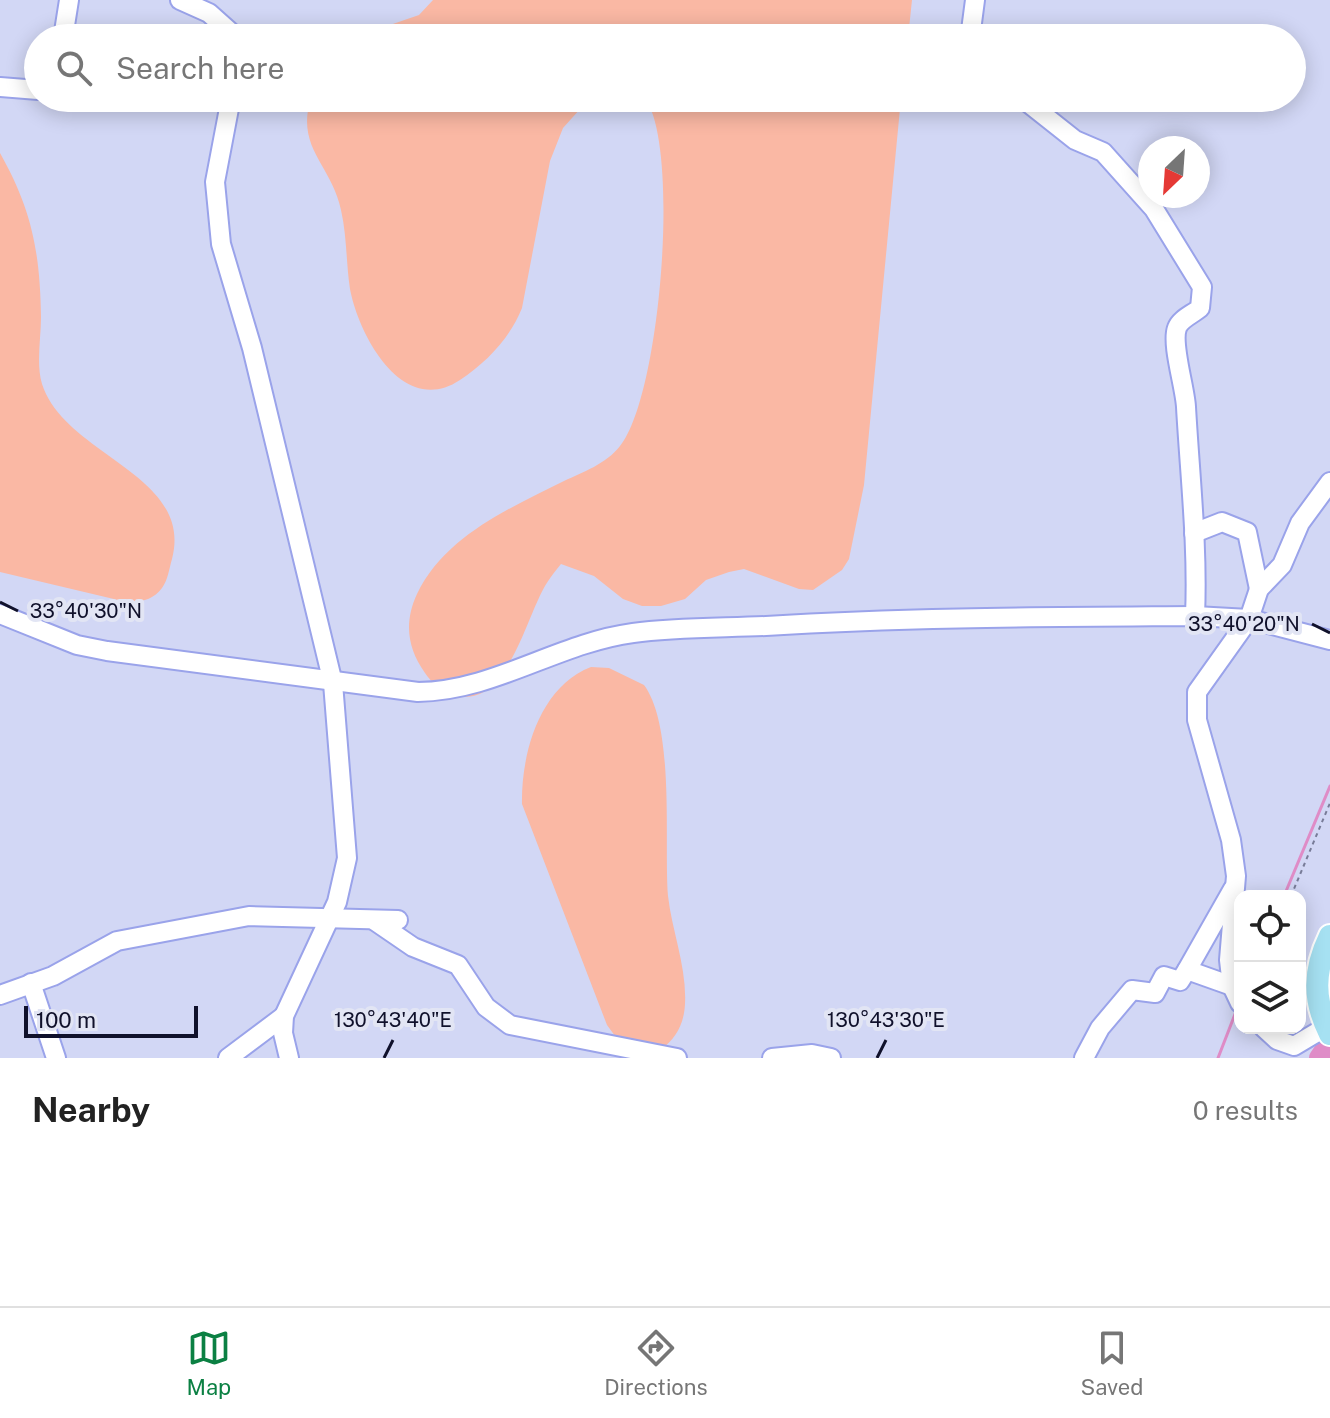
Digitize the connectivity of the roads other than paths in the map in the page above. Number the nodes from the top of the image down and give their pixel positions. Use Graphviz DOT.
graph roads {
  1 [pos="69,0"];
  2 [pos="180,0"];
  3 [pos="975,0"];
  4 [pos="65,24"];
  5 [pos="221,24"];
  6 [pos="972,24"];
  7 [pos="0,87"];
  8 [pos="24,89"];
  9 [pos="228,112"];
  10 [pos="1040,112"];
  11 [pos="1330,482"];
  12 [pos="1194,533"];
  13 [pos="1259,589"];
  14 [pos="0,614"];
  15 [pos="1195,616"];
  16 [pos="1249,619"];
  17 [pos="1330,640"];
  18 [pos="333,683"];
  19 [pos="1235,887"];
  20 [pos="330,920"];
  21 [pos="398,920"];
  22 [pos="375,921"];
  23 [pos="1330,936"];
  24 [pos="1187,970"];
  25 [pos="31,983"];
  26 [pos="1234,984"];
  27 [pos="1234,993"];
  28 [pos="0,995"];
  29 [pos="284,1016"];
  30 [pos="1328,1031"];
  31 [pos="1270,1034"];
  32 [pos="1296,1052"];
  33 [pos="56,1058"];
  34 [pos="228,1058"];
  35 [pos="289,1058"];
  36 [pos="677,1058"];
  37 [pos="772,1058"];
  38 [pos="831,1058"];
  39 [pos="1084,1058"];
  1 -- 4 [label="street"];
  2 -- 5 [label="street"];
  3 -- 6 [label="street"];
  7 -- 8 [label="street"];
  9 -- 18 [label="street"];
  10 -- 12 [label="street"];
  11 -- 13 [label="street"];
  12 -- 13 [label="street"];
  12 -- 15 [label="street"];
  13 -- 16 [label="street"];
  14 -- 18 [label="street"];
  15 -- 16 [label="street"];
  15 -- 18 [label="street"];
  16 -- 17 [label="street"];
  16 -- 19 [label="street"];
  18 -- 20 [label="street"];
  19 -- 24 [label="street"];
  19 -- 26 [label="street"];
  20 -- 22 [label="street"];
  20 -- 25 [label="street"];
  20 -- 29 [label="street"];
  21 -- 22 [label="street"];
  22 -- 36 [label="street"];
  23 -- 30 [label="main road"];
  24 -- 27 [label="street"];
  24 -- 39 [label="street"];
  25 -- 28 [label="street"];
  25 -- 33 [label="street"];
  29 -- 34 [label="street"];
  29 -- 35 [label="street"];
  30 -- 32 [label="street"];
  31 -- 32 [label="street"];
  37 -- 38 [label="street"];
}
